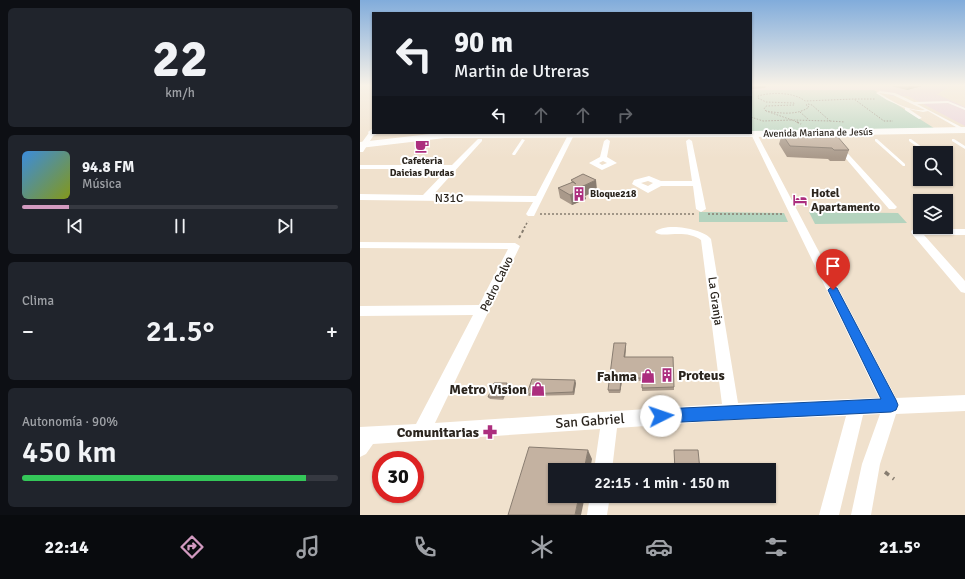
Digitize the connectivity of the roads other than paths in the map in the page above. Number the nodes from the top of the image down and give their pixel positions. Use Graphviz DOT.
graph roads {
  1 [pos="907,110"];
  2 [pos="916,110"];
  3 [pos="928,110"];
  4 [pos="920,118"];
  5 [pos="964,130"];
  6 [pos="372,133"];
  7 [pos="382,134"];
  8 [pos="443,134"];
  9 [pos="502,134"];
  10 [pos="756,137"];
  11 [pos="569,138"];
  12 [pos="603,139"];
  13 [pos="480,140"];
  14 [pos="523,140"];
  15 [pos="832,140"];
  16 [pos="876,140"];
  17 [pos="910,140"];
  18 [pos="953,140"];
  19 [pos="965,140"];
  20 [pos="689,141"];
  21 [pos="918,146"];
  22 [pos="361,147"];
  23 [pos="965,148"];
  24 [pos="514,154"];
  25 [pos="603,158"];
  26 [pos="904,165"];
  27 [pos="360,167"];
  28 [pos="455,167"];
  29 [pos="660,183"];
  30 [pos="697,184"];
  31 [pos="360,197"];
  32 [pos="425,198"];
  33 [pos="538,198"];
  34 [pos="892,207"];
  35 [pos="702,209"];
  36 [pos="531,214"];
  37 [pos="660,232"];
  38 [pos="965,232"];
  39 [pos="360,245"];
  40 [pos="964,287"];
  41 [pos="484,310"];
  42 [pos="360,311"];
  43 [pos="965,403"];
  44 [pos="891,405"];
  45 [pos="857,406"];
  46 [pos="731,412"];
  47 [pos="610,419"];
  48 [pos="421,432"];
  49 [pos="363,440"];
  50 [pos="604,463"];
  51 [pos="599,503"];
  52 [pos="597,515"];
  53 [pos="829,515"];
  54 [pos="861,515"];
  1 -- 4 [label="lane"];
  2 -- 3 [label="lane"];
  3 -- 5 [label="lane"];
  5 -- 10 [label="main road, Avenida Mariana de Jesús"];
  6 -- 22 [label="street"];
  7 -- 8 [label="main road"];
  8 -- 9 [label="main road, Avenida Mariana de Jesús"];
  8 -- 22 [label="main road, Avenida Mariana de Jesús"];
  9 -- 11 [label="main road, Avenida Mariana de Jesús"];
  10 -- 12 [label="main road, Avenida Mariana de Jesús"];
  10 -- 15 [label="main road, Avenida Mariana de Jesús"];
  10 -- 20 [label="main road, Avenida Mariana de Jesús"];
  10 -- 44 [label="street"];
  11 -- 12 [label="main road, Avenida Mariana de Jesús"];
  11 -- 14 [label="main road, Avenida Mariana de Jesús"];
  11 -- 33 [label="street"];
  12 -- 20 [label="main road, Avenida Mariana de Jesús"];
  12 -- 25 [label="street"];
  13 -- 14 [label="main road, Avenida Mariana de Jesús"];
  13 -- 22 [label="main road, Avenida Mariana de Jesús"];
  13 -- 28 [label="street"];
  14 -- 24 [label="lane"];
  15 -- 16 [label="main road, Avenida Mariana de Jesús"];
  15 -- 34 [label="street"];
  16 -- 17 [label="main road, Avenida Mariana de Jesús"];
  16 -- 26 [label="lane"];
  17 -- 18 [label="main road, Avenida Mariana de Jesús"];
  17 -- 21 [label="lane"];
  18 -- 19 [label="main road, Avenida Mariana de Jesús"];
  18 -- 23 [label="lane"];
  20 -- 30 [label="street"];
  27 -- 28 [label="street"];
  28 -- 32 [label="street"];
  29 -- 30 [label="street"];
  30 -- 35 [label="street"];
  31 -- 32 [label="street, N31C"];
  32 -- 33 [label="street, N31C"];
  33 -- 36 [label="street"];
  37 -- 46 [label="street, La Granja"];
  38 -- 40 [label="street"];
  39 -- 41 [label="street, Pedro Calvo"];
  41 -- 42 [label="street"];
  41 -- 48 [label="street, Pedro Calvo"];
  43 -- 44 [label="street, San Gabriel"];
  44 -- 45 [label="street, San Gabriel"];
  44 -- 54 [label="street"];
  45 -- 46 [label="street, San Gabriel"];
  45 -- 53 [label="street"];
  46 -- 47 [label="street, San Gabriel"];
  47 -- 48 [label="street, San Gabriel"];
  47 -- 50 [label="street"];
  48 -- 49 [label="street, San Gabriel"];
  51 -- 52 [label="street"];
}
